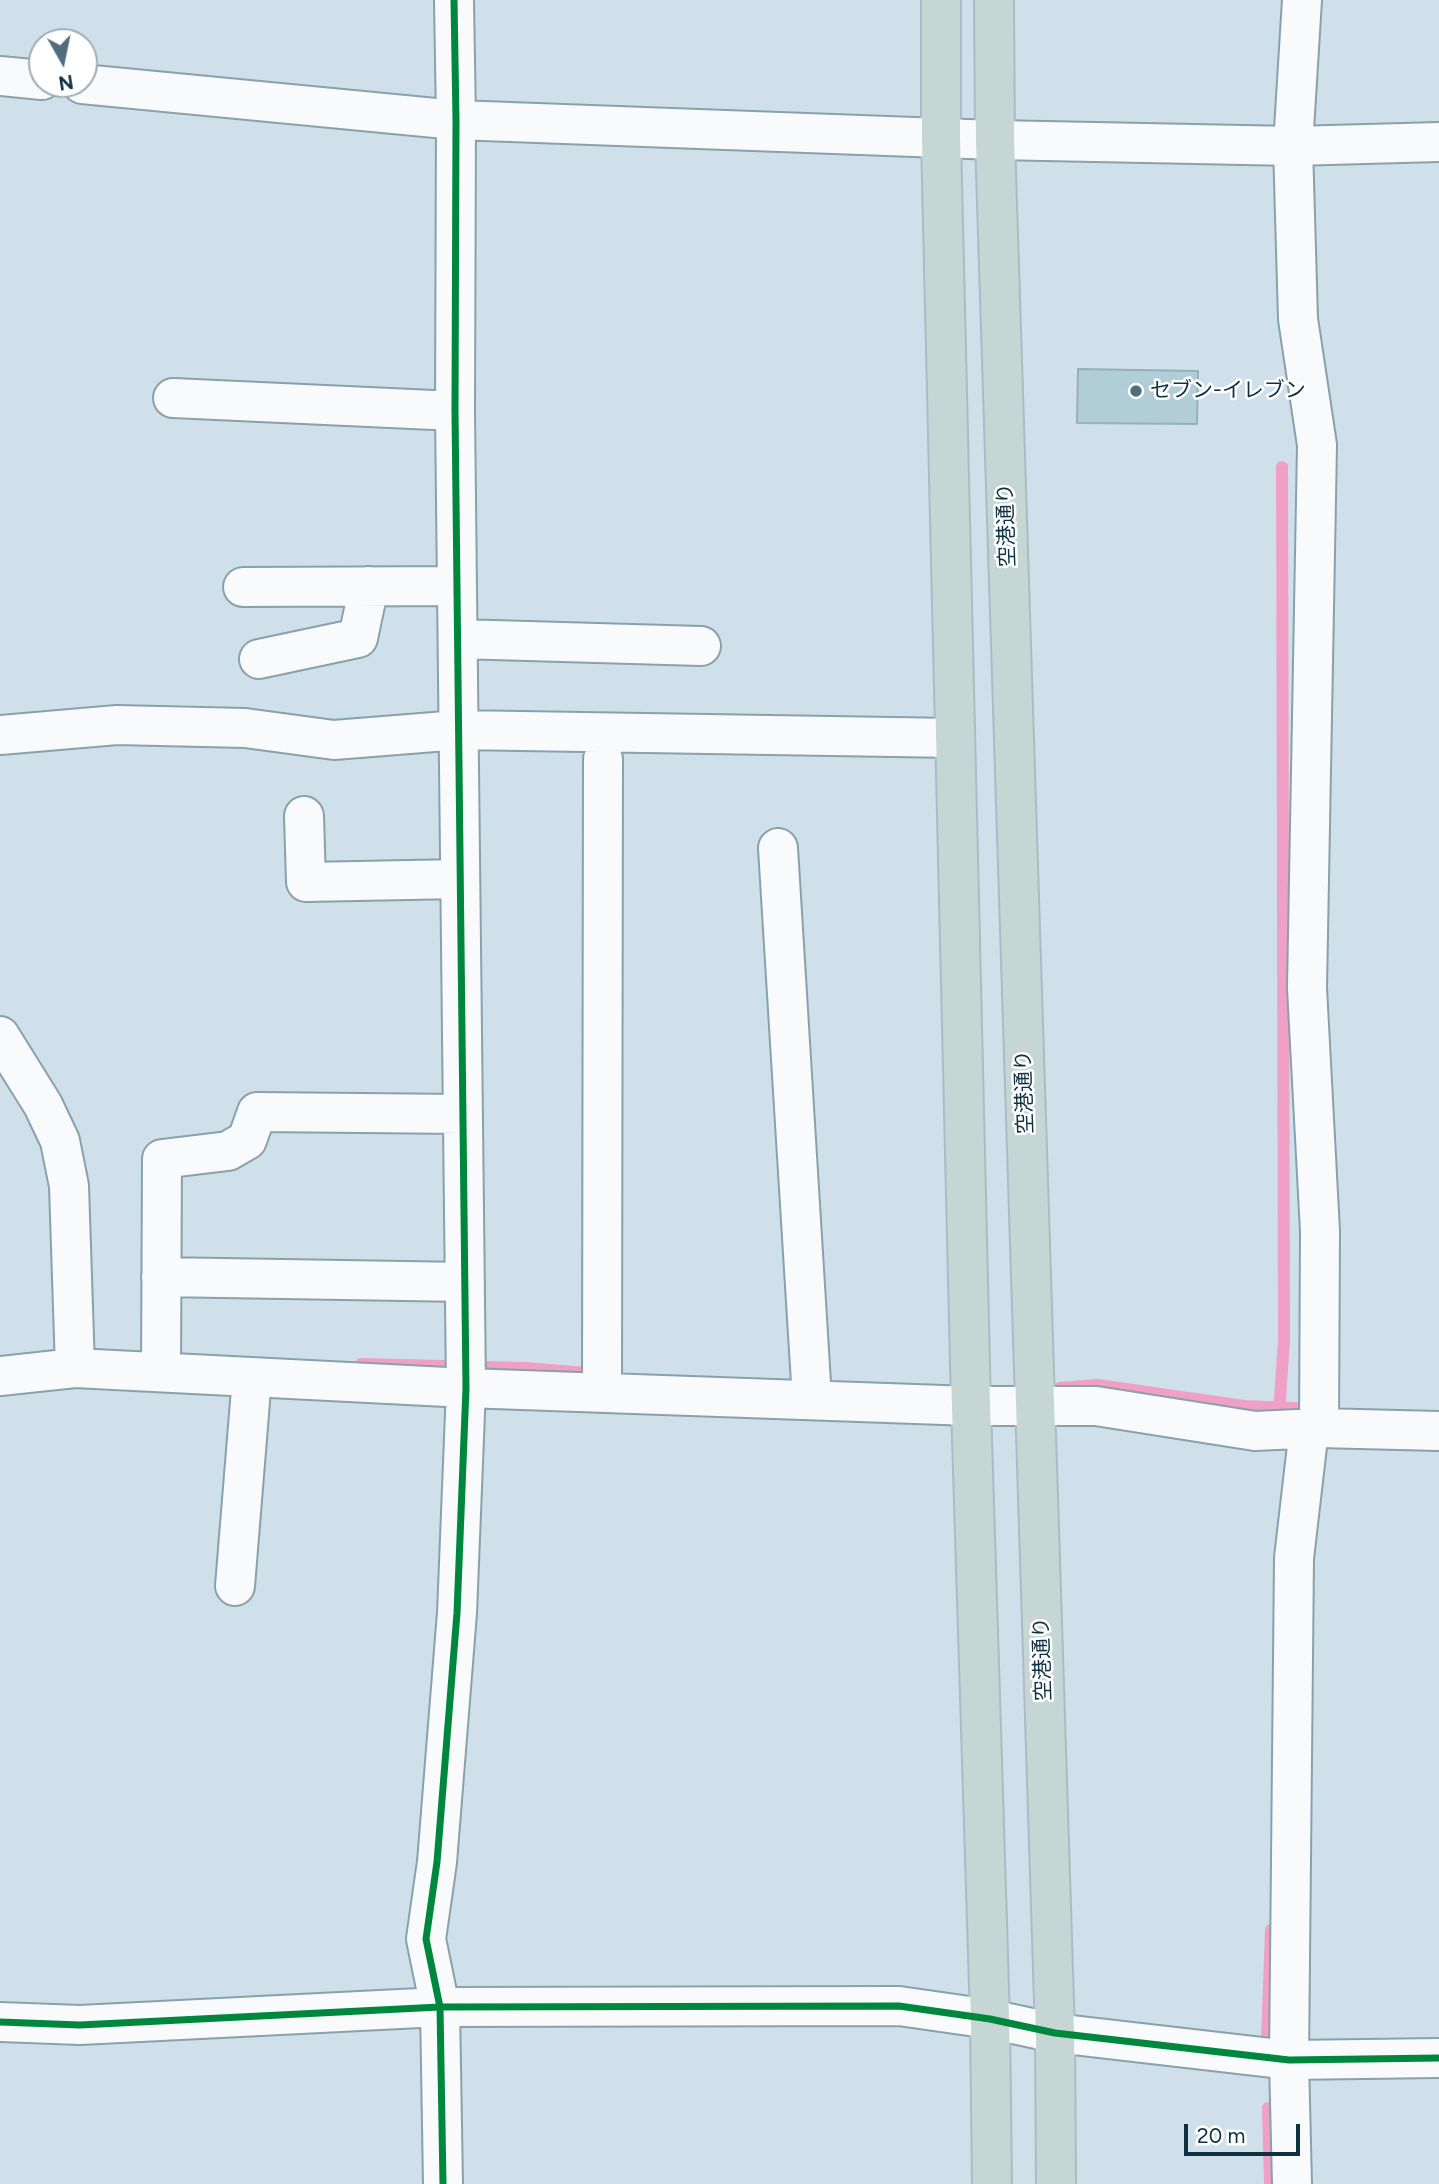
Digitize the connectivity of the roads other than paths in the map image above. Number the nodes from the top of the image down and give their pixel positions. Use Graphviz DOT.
graph roads {
  1 [pos="454,0"];
  2 [pos="941,0"];
  3 [pos="994,0"];
  4 [pos="1303,0"];
  5 [pos="0,76"];
  6 [pos="28,79"];
  7 [pos="98,86"];
  8 [pos="457,120"];
  9 [pos="942,139"];
  10 [pos="995,140"];
  11 [pos="1439,142"];
  12 [pos="1293,146"];
  13 [pos="173,398"];
  14 [pos="455,411"];
  15 [pos="369,586"];
  16 [pos="457,586"];
  17 [pos="243,587"];
  18 [pos="458,639"];
  19 [pos="701,646"];
  20 [pos="259,659"];
  21 [pos="459,730"];
  22 [pos="0,736"];
  23 [pos="956,738"];
  24 [pos="603,759"];
  25 [pos="304,816"];
  26 [pos="778,848"];
  27 [pos="460,879"];
  28 [pos="0,1036"];
  29 [pos="463,1114"];
  30 [pos="161,1277"];
  31 [pos="465,1282"];
  32 [pos="75,1368"];
  33 [pos="160,1372"];
  34 [pos="0,1376"];
  35 [pos="252,1377"];
  36 [pos="466,1388"];
  37 [pos="602,1393"];
  38 [pos="812,1399"];
  39 [pos="971,1406"];
  40 [pos="1035,1406"];
  41 [pos="1314,1428"];
  42 [pos="1439,1431"];
  43 [pos="235,1586"];
  44 [pos="440,2007"];
  45 [pos="990,2019"];
  46 [pos="0,2022"];
  47 [pos="1055,2033"];
  48 [pos="1439,2058"];
  49 [pos="1289,2060"];
  50 [pos="443,2184"];
  51 [pos="992,2184"];
  52 [pos="1056,2184"];
  53 [pos="1292,2184"];
  1 -- 8 [label="street"];
  2 -- 9 [label="highway"];
  3 -- 10 [label="highway, 空港通り"];
  4 -- 12 [label="street"];
  5 -- 6 [label="street"];
  7 -- 8 [label="street"];
  8 -- 9 [label="street"];
  8 -- 14 [label="street"];
  9 -- 10 [label="street"];
  9 -- 23 [label="highway"];
  10 -- 12 [label="street"];
  10 -- 40 [label="highway, 空港通り"];
  11 -- 12 [label="street"];
  12 -- 41 [label="street"];
  13 -- 14 [label="street"];
  14 -- 16 [label="street"];
  15 -- 16 [label="street"];
  15 -- 17 [label="street"];
  15 -- 20 [label="street"];
  16 -- 18 [label="street"];
  18 -- 19 [label="street"];
  18 -- 21 [label="street"];
  21 -- 22 [label="street"];
  21 -- 23 [label="street"];
  21 -- 27 [label="street"];
  23 -- 39 [label="highway"];
  24 -- 37 [label="street"];
  25 -- 27 [label="street"];
  26 -- 38 [label="street"];
  27 -- 29 [label="street"];
  28 -- 32 [label="street"];
  29 -- 30 [label="street"];
  29 -- 31 [label="street"];
  30 -- 31 [label="street"];
  30 -- 33 [label="street"];
  31 -- 36 [label="street"];
  32 -- 33 [label="street"];
  32 -- 34 [label="street"];
  33 -- 35 [label="street"];
  35 -- 36 [label="street"];
  35 -- 43 [label="street"];
  36 -- 37 [label="street"];
  36 -- 44 [label="street"];
  37 -- 38 [label="street"];
  38 -- 39 [label="street"];
  39 -- 40 [label="street"];
  39 -- 45 [label="highway"];
  40 -- 41 [label="street"];
  40 -- 47 [label="highway, 空港通り"];
  41 -- 42 [label="street"];
  41 -- 49 [label="street"];
  44 -- 45 [label="street"];
  44 -- 46 [label="street"];
  44 -- 50 [label="street"];
  45 -- 47 [label="street"];
  45 -- 51 [label="highway"];
  47 -- 49 [label="street"];
  47 -- 52 [label="highway, 空港通り"];
  48 -- 49 [label="street"];
  49 -- 53 [label="street"];
}
